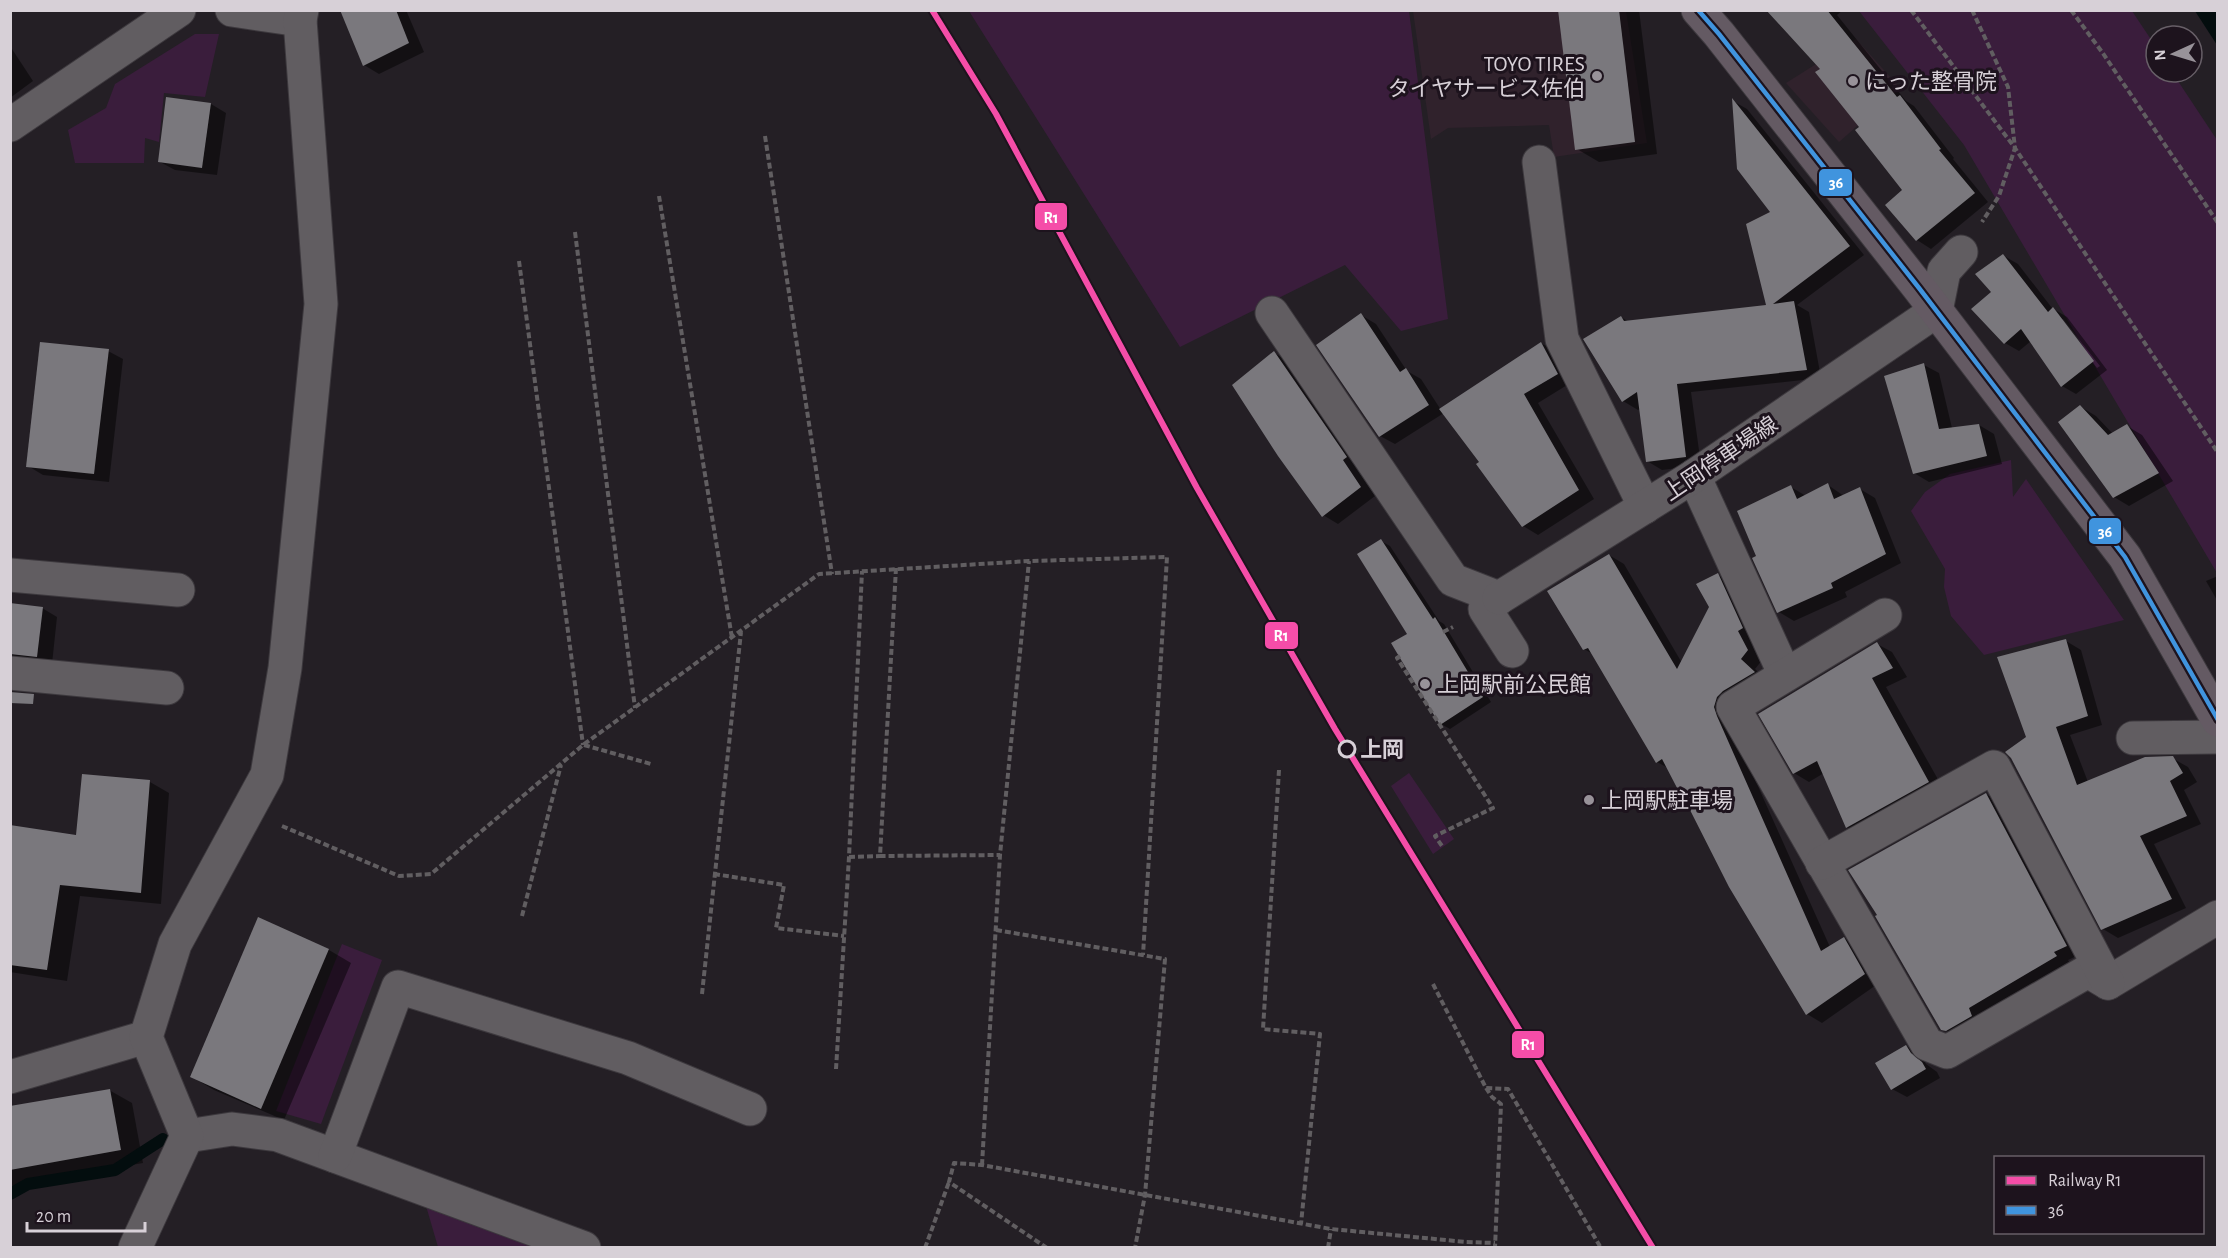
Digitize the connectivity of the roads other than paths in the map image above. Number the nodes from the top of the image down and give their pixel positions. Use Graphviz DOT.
graph roads {
  1 [pos="179,10"];
  2 [pos="232,10"];
  3 [pos="1698,10"];
  4 [pos="301,15"];
  5 [pos="10,125"];
  6 [pos="1539,162"];
  7 [pos="1961,252"];
  8 [pos="1936,311"];
  9 [pos="1272,313"];
  10 [pos="1694,476"];
  11 [pos="1645,507"];
  12 [pos="10,575"];
  13 [pos="178,591"];
  14 [pos="1499,598"];
  15 [pos="1885,615"];
  16 [pos="1512,651"];
  17 [pos="10,673"];
  18 [pos="1785,675"];
  19 [pos="166,688"];
  20 [pos="2217,720"];
  21 [pos="2217,737"];
  22 [pos="2133,738"];
  23 [pos="1822,863"];
  24 [pos="2217,917"];
  25 [pos="2108,983"];
  26 [pos="146,1037"];
  27 [pos="10,1077"];
  28 [pos="750,1109"];
  29 [pos="187,1136"];
  30 [pos="335,1156"];
  31 [pos="135,1248"];
  32 [pos="584,1248"];
  1 -- 5 [label="street"];
  2 -- 4 [label="street"];
  3 -- 8 [label="highway"];
  4 -- 26 [label="street"];
  6 -- 11 [label="street"];
  7 -- 8 [label="street"];
  8 -- 10 [label="street, 上岡停車場線"];
  8 -- 20 [label="highway"];
  9 -- 14 [label="street"];
  10 -- 11 [label="street, 上岡停車場線"];
  10 -- 18 [label="street"];
  11 -- 14 [label="street, 上岡停車場線"];
  12 -- 13 [label="street"];
  14 -- 16 [label="street"];
  15 -- 18 [label="street"];
  17 -- 19 [label="street"];
  18 -- 23 [label="street"];
  21 -- 22 [label="street"];
  23 -- 25 [label="street"];
  23 -- 25 [label="street"];
  24 -- 25 [label="street"];
  26 -- 27 [label="street"];
  26 -- 29 [label="street"];
  28 -- 30 [label="street"];
  29 -- 30 [label="street"];
  29 -- 31 [label="street"];
  30 -- 32 [label="street"];
}
